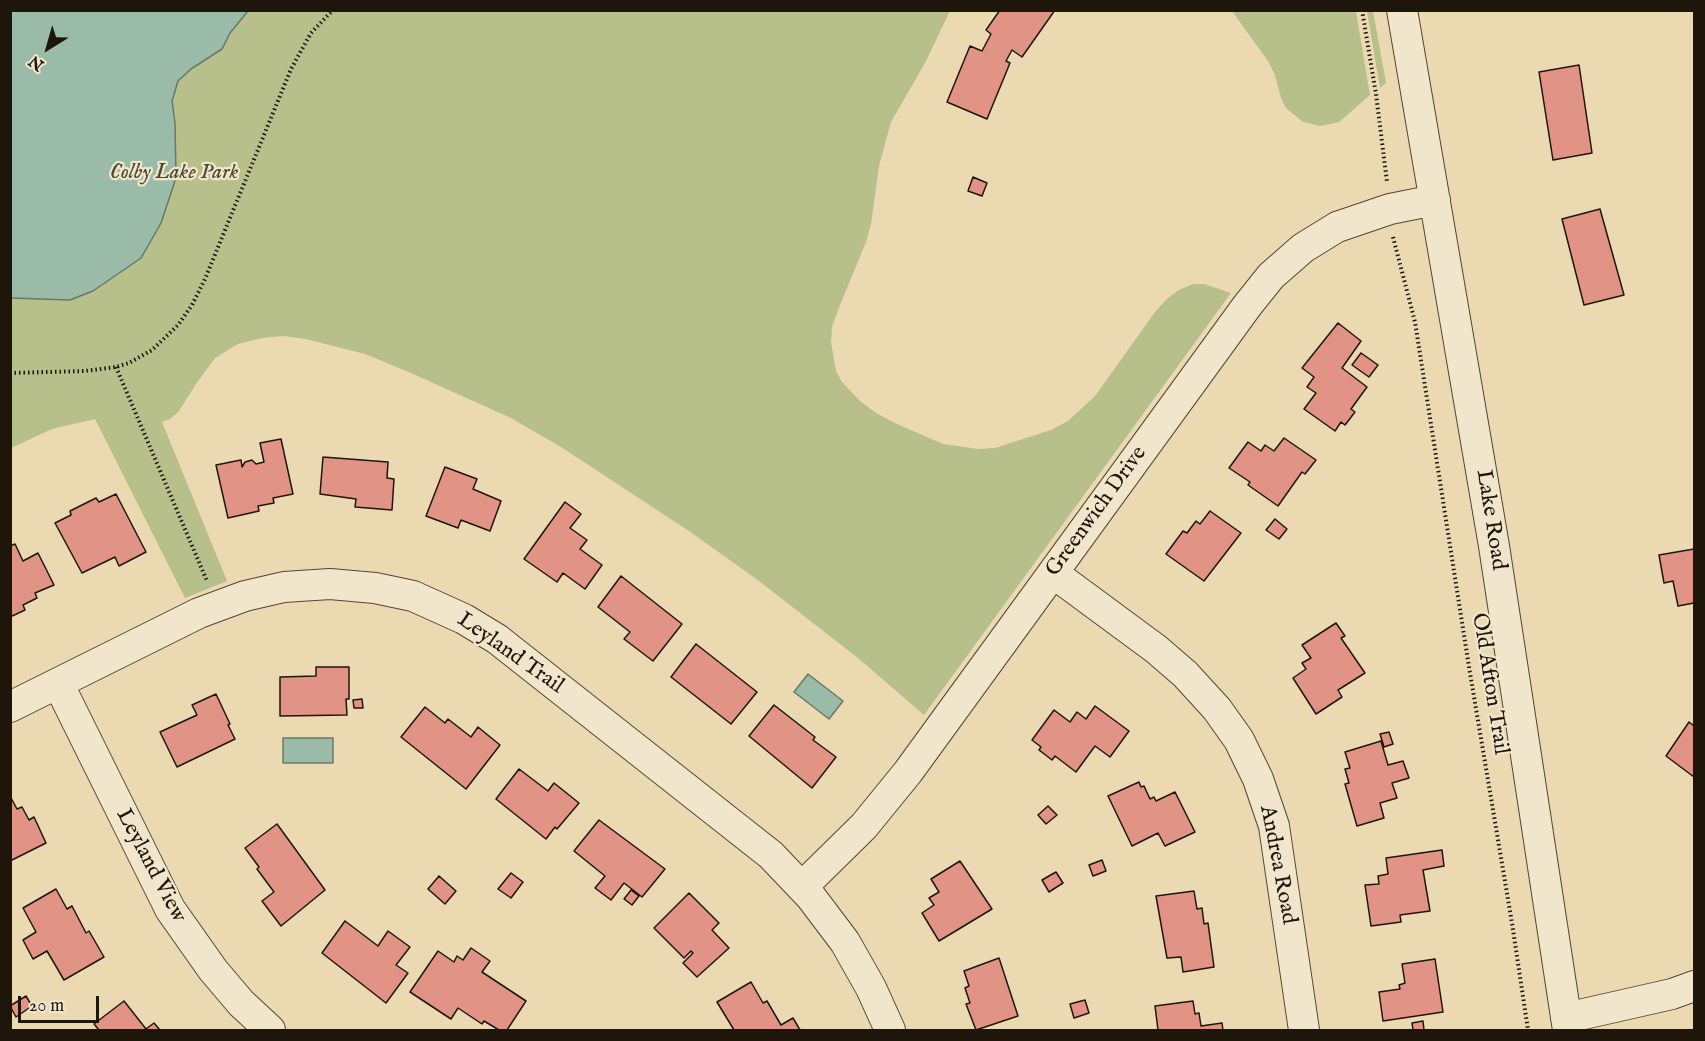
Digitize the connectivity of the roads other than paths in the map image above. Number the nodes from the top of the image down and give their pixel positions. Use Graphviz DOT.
graph roads {
  1 [pos="1402,10"];
  2 [pos="1435,200"];
  3 [pos="1053,573"];
  4 [pos="58,683"];
  5 [pos="10,707"];
  6 [pos="802,887"];
  7 [pos="1695,986"];
  8 [pos="1567,1024"];
  9 [pos="270,1030"];
  10 [pos="890,1030"];
  11 [pos="1304,1030"];
  1 -- 2 [label="street, Lake Road"];
  2 -- 3 [label="street, Greenwich Drive"];
  2 -- 8 [label="street, Lake Road"];
  3 -- 6 [label="street, Greenwich Drive"];
  3 -- 11 [label="street, Andrea Road"];
  4 -- 5 [label="street, Leyland Trail"];
  4 -- 6 [label="street, Leyland Trail"];
  4 -- 9 [label="street, Leyland View"];
  6 -- 10 [label="street, Leyland Trail"];
  7 -- 8 [label="street"];
}
